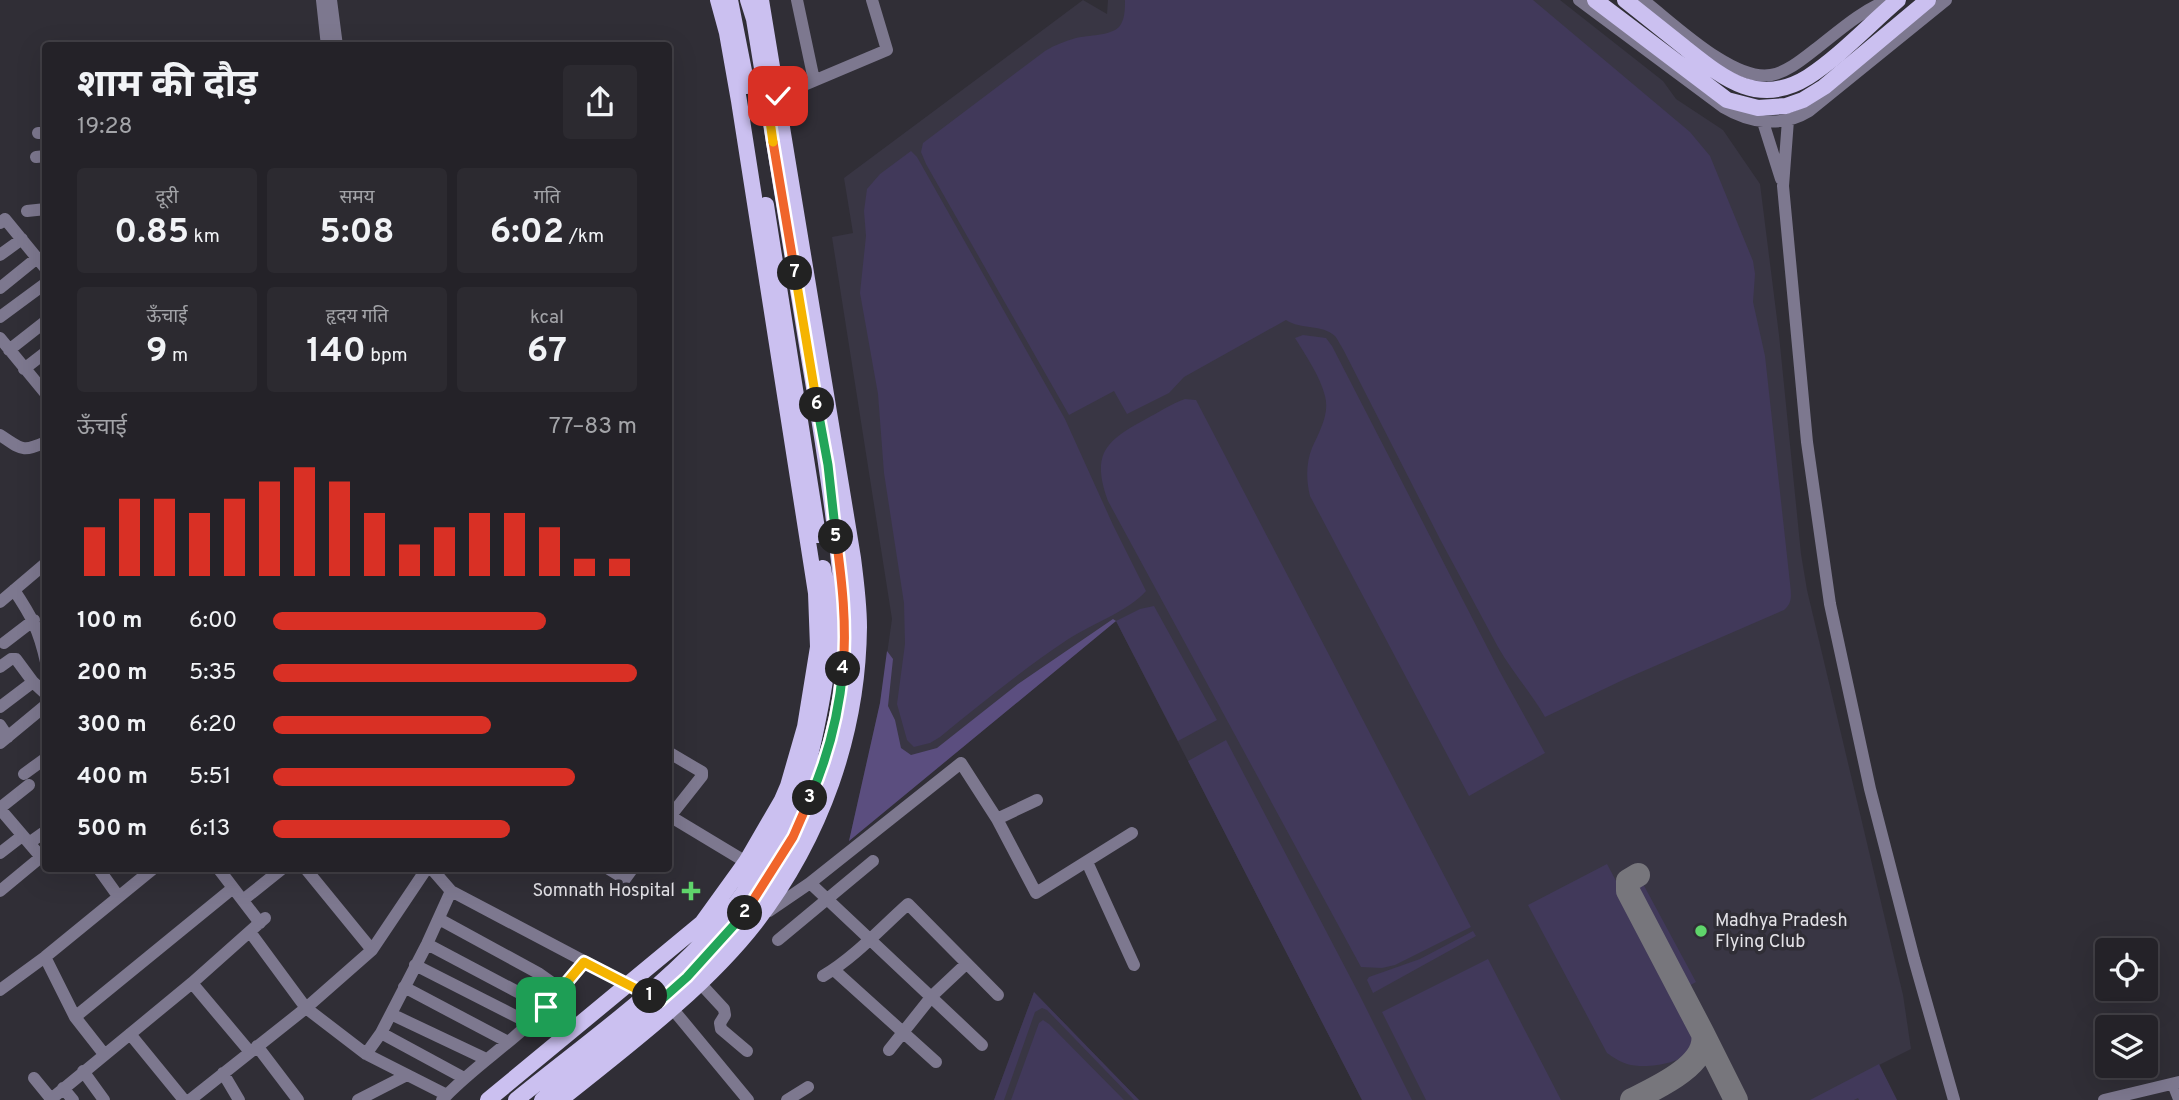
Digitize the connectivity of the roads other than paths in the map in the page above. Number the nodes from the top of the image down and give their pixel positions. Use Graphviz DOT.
graph roads {
  1 [pos="322,0"];
  2 [pos="331,0"];
  3 [pos="718,0"];
  4 [pos="730,0"];
  5 [pos="748,0"];
  6 [pos="761,0"];
  7 [pos="797,0"];
  8 [pos="872,0"];
  9 [pos="1580,0"];
  10 [pos="1595,0"];
  11 [pos="1625,0"];
  12 [pos="1643,0"];
  13 [pos="1889,0"];
  14 [pos="1898,0"];
  15 [pos="1928,0"];
  16 [pos="1945,0"];
  17 [pos="327,42"];
  18 [pos="336,42"];
  19 [pos="741,77"];
  20 [pos="814,80"];
  21 [pos="774,94"];
  22 [pos="1760,115"];
  23 [pos="1788,120"];
  24 [pos="1783,186"];
  25 [pos="42,209"];
  26 [pos="27,211"];
  27 [pos="0,223"];
  28 [pos="22,239"];
  29 [pos="0,255"];
  30 [pos="37,258"];
  31 [pos="42,265"];
  32 [pos="42,286"];
  33 [pos="0,288"];
  34 [pos="0,317"];
  35 [pos="42,324"];
  36 [pos="0,338"];
  37 [pos="9,350"];
  38 [pos="42,355"];
  39 [pos="23,369"];
  40 [pos="42,389"];
  41 [pos="0,435"];
  42 [pos="42,444"];
  43 [pos="42,569"];
  44 [pos="14,590"];
  45 [pos="0,602"];
  46 [pos="34,620"];
  47 [pos="4,643"];
  48 [pos="42,645"];
  49 [pos="0,667"];
  50 [pos="33,682"];
  51 [pos="42,690"];
  52 [pos="0,707"];
  53 [pos="42,708"];
  54 [pos="0,725"];
  55 [pos="4,740"];
  56 [pos="672,758"];
  57 [pos="42,763"];
  58 [pos="1037,800"];
  59 [pos="0,809"];
  60 [pos="672,812"];
  61 [pos="672,818"];
  62 [pos="997,819"];
  63 [pos="11,820"];
  64 [pos="0,828"];
  65 [pos="42,833"];
  66 [pos="1132,833"];
  67 [pos="26,840"];
  68 [pos="0,853"];
  69 [pos="873,861"];
  70 [pos="746,862"];
  71 [pos="1087,862"];
  72 [pos="101,872"];
  73 [pos="149,872"];
  74 [pos="221,872"];
  75 [pos="278,872"];
  76 [pos="307,872"];
  77 [pos="426,872"];
  78 [pos="433,872"];
  79 [pos="614,872"];
  80 [pos="630,872"];
  81 [pos="810,883"];
  82 [pos="233,888"];
  83 [pos="0,891"];
  84 [pos="451,891"];
  85 [pos="118,896"];
  86 [pos="243,900"];
  87 [pos="828,900"];
  88 [pos="761,914"];
  89 [pos="439,919"];
  90 [pos="258,924"];
  91 [pos="778,940"];
  92 [pos="869,940"];
  93 [pos="427,944"];
  94 [pos="372,950"];
  95 [pos="45,957"];
  96 [pos="584,962"];
  97 [pos="966,964"];
  98 [pos="415,965"];
  99 [pos="1134,965"];
  100 [pos="192,982"];
  101 [pos="699,982"];
  102 [pos="629,984"];
  103 [pos="404,988"];
  104 [pos="0,990"];
  105 [pos="562,990"];
  106 [pos="998,995"];
  107 [pos="932,996"];
  108 [pos="659,1001"];
  109 [pos="546,1007"];
  110 [pos="306,1008"];
  111 [pos="391,1014"];
  112 [pos="75,1017"];
  113 [pos="529,1023"];
  114 [pos="381,1033"];
  115 [pos="130,1034"];
  116 [pos="903,1034"];
  117 [pos="508,1042"];
  118 [pos="982,1045"];
  119 [pos="253,1049"];
  120 [pos="889,1050"];
  121 [pos="747,1051"];
  122 [pos="104,1054"];
  123 [pos="366,1054"];
  124 [pos="486,1059"];
  125 [pos="936,1062"];
  126 [pos="83,1071"];
  127 [pos="223,1073"];
  128 [pos="407,1075"];
  129 [pos="34,1077"];
  130 [pos="464,1078"];
  131 [pos="2176,1083"];
  132 [pos="808,1087"];
  133 [pos="63,1088"];
  134 [pos="444,1098"];
  135 [pos="2179,1099"];
  136 [pos="51,1100"];
  137 [pos="73,1100"];
  138 [pos="104,1100"];
  139 [pos="184,1100"];
  140 [pos="190,1100"];
  141 [pos="239,1100"];
  142 [pos="298,1100"];
  143 [pos="358,1100"];
  144 [pos="488,1100"];
  145 [pos="516,1100"];
  146 [pos="542,1100"];
  147 [pos="560,1100"];
  148 [pos="748,1100"];
  149 [pos="787,1100"];
  150 [pos="1954,1100"];
  151 [pos="2104,1100"];
  1 -- 17 [label="street"];
  2 -- 18 [label="street"];
  3 -- 19 [label="main road"];
  4 -- 19 [label="main road"];
  5 -- 21 [label="main road"];
  6 -- 21 [label="main road"];
  7 -- 20 [label="street"];
  8 -- 20 [label="street"];
  9 -- 22 [label="street"];
  10 -- 22 [label="main road"];
  11 -- 14 [label="main road"];
  12 -- 13 [label="street"];
  15 -- 22 [label="main road"];
  16 -- 23 [label="street"];
  19 -- 70 [label="main road"];
  19 -- 108 [label="main road"];
  20 -- 21 [label="street"];
  21 -- 88 [label="main road"];
  21 -- 108 [label="main road"];
  22 -- 23 [label="street"];
  22 -- 24 [label="street"];
  23 -- 24 [label="street"];
  24 -- 150 [label="street"];
  25 -- 26 [label="street"];
  27 -- 28 [label="street"];
  28 -- 29 [label="street"];
  28 -- 30 [label="street"];
  30 -- 31 [label="street"];
  30 -- 33 [label="street"];
  32 -- 34 [label="street"];
  35 -- 37 [label="street"];
  36 -- 37 [label="street"];
  37 -- 39 [label="street"];
  38 -- 39 [label="street"];
  39 -- 40 [label="street"];
  41 -- 42 [label="street"];
  43 -- 44 [label="street"];
  44 -- 45 [label="street"];
  44 -- 46 [label="street"];
  46 -- 47 [label="street"];
  46 -- 48 [label="street"];
  49 -- 50 [label="street"];
  50 -- 51 [label="street"];
  50 -- 52 [label="street"];
  53 -- 55 [label="street"];
  54 -- 55 [label="street"];
  56 -- 60 [label="street"];
  57 -- 59 [label="street"];
  58 -- 62 [label="street"];
  59 -- 63 [label="street"];
  61 -- 70 [label="street"];
  62 -- 71 [label="street"];
  62 -- 81 [label="street"];
  63 -- 64 [label="street"];
  63 -- 67 [label="street"];
  65 -- 67 [label="street"];
  66 -- 71 [label="street"];
  67 -- 68 [label="street"];
  67 -- 83 [label="street"];
  69 -- 87 [label="street"];
  70 -- 102 [label="main road"];
  71 -- 99 [label="street"];
  72 -- 85 [label="street"];
  73 -- 85 [label="street"];
  74 -- 82 [label="street"];
  75 -- 86 [label="street"];
  76 -- 94 [label="street"];
  77 -- 94 [label="street"];
  78 -- 84 [label="street"];
  79 -- 80 [label="street"];
  81 -- 87 [label="street"];
  81 -- 88 [label="street"];
  82 -- 86 [label="street"];
  82 -- 112 [label="street"];
  84 -- 89 [label="street"];
  84 -- 96 [label="street"];
  85 -- 95 [label="street"];
  86 -- 90 [label="street"];
  87 -- 91 [label="street"];
  87 -- 92 [label="street"];
  88 -- 101 [label="main road"];
  89 -- 93 [label="street"];
  89 -- 105 [label="street"];
  90 -- 100 [label="street"];
  90 -- 110 [label="street"];
  92 -- 97 [label="street"];
  92 -- 107 [label="street"];
  92 -- 116 [label="street"];
  93 -- 98 [label="street"];
  93 -- 109 [label="street"];
  94 -- 110 [label="street"];
  95 -- 104 [label="street"];
  95 -- 112 [label="street"];
  96 -- 102 [label="street"];
  96 -- 105 [label="street"];
  97 -- 106 [label="street"];
  97 -- 107 [label="street"];
  98 -- 103 [label="street"];
  98 -- 113 [label="street"];
  100 -- 115 [label="street"];
  100 -- 119 [label="street"];
  101 -- 108 [label="main road"];
  101 -- 121 [label="street"];
  102 -- 108 [label="street"];
  102 -- 144 [label="main road"];
  103 -- 111 [label="street"];
  103 -- 117 [label="street"];
  105 -- 109 [label="street"];
  107 -- 116 [label="street"];
  107 -- 118 [label="street"];
  108 -- 145 [label="main road"];
  108 -- 146 [label="main road"];
  108 -- 147 [label="main road"];
  108 -- 148 [label="street"];
  109 -- 113 [label="street"];
  110 -- 119 [label="street"];
  110 -- 123 [label="street"];
  111 -- 114 [label="street"];
  111 -- 124 [label="street"];
  112 -- 122 [label="street"];
  113 -- 117 [label="street"];
  114 -- 123 [label="street"];
  114 -- 130 [label="street"];
  115 -- 122 [label="street"];
  115 -- 139 [label="street"];
  116 -- 120 [label="street"];
  116 -- 125 [label="street"];
  117 -- 124 [label="street"];
  119 -- 127 [label="street"];
  119 -- 142 [label="street"];
  122 -- 126 [label="street"];
  123 -- 128 [label="street"];
  124 -- 130 [label="street"];
  126 -- 133 [label="street"];
  126 -- 138 [label="street"];
  127 -- 140 [label="street"];
  127 -- 141 [label="street"];
  128 -- 134 [label="street"];
  128 -- 143 [label="street"];
  129 -- 136 [label="street"];
  130 -- 134 [label="street"];
  131 -- 135 [label="street"];
  131 -- 151 [label="street"];
  132 -- 149 [label="street"];
  133 -- 136 [label="street"];
  133 -- 137 [label="street"];
}
